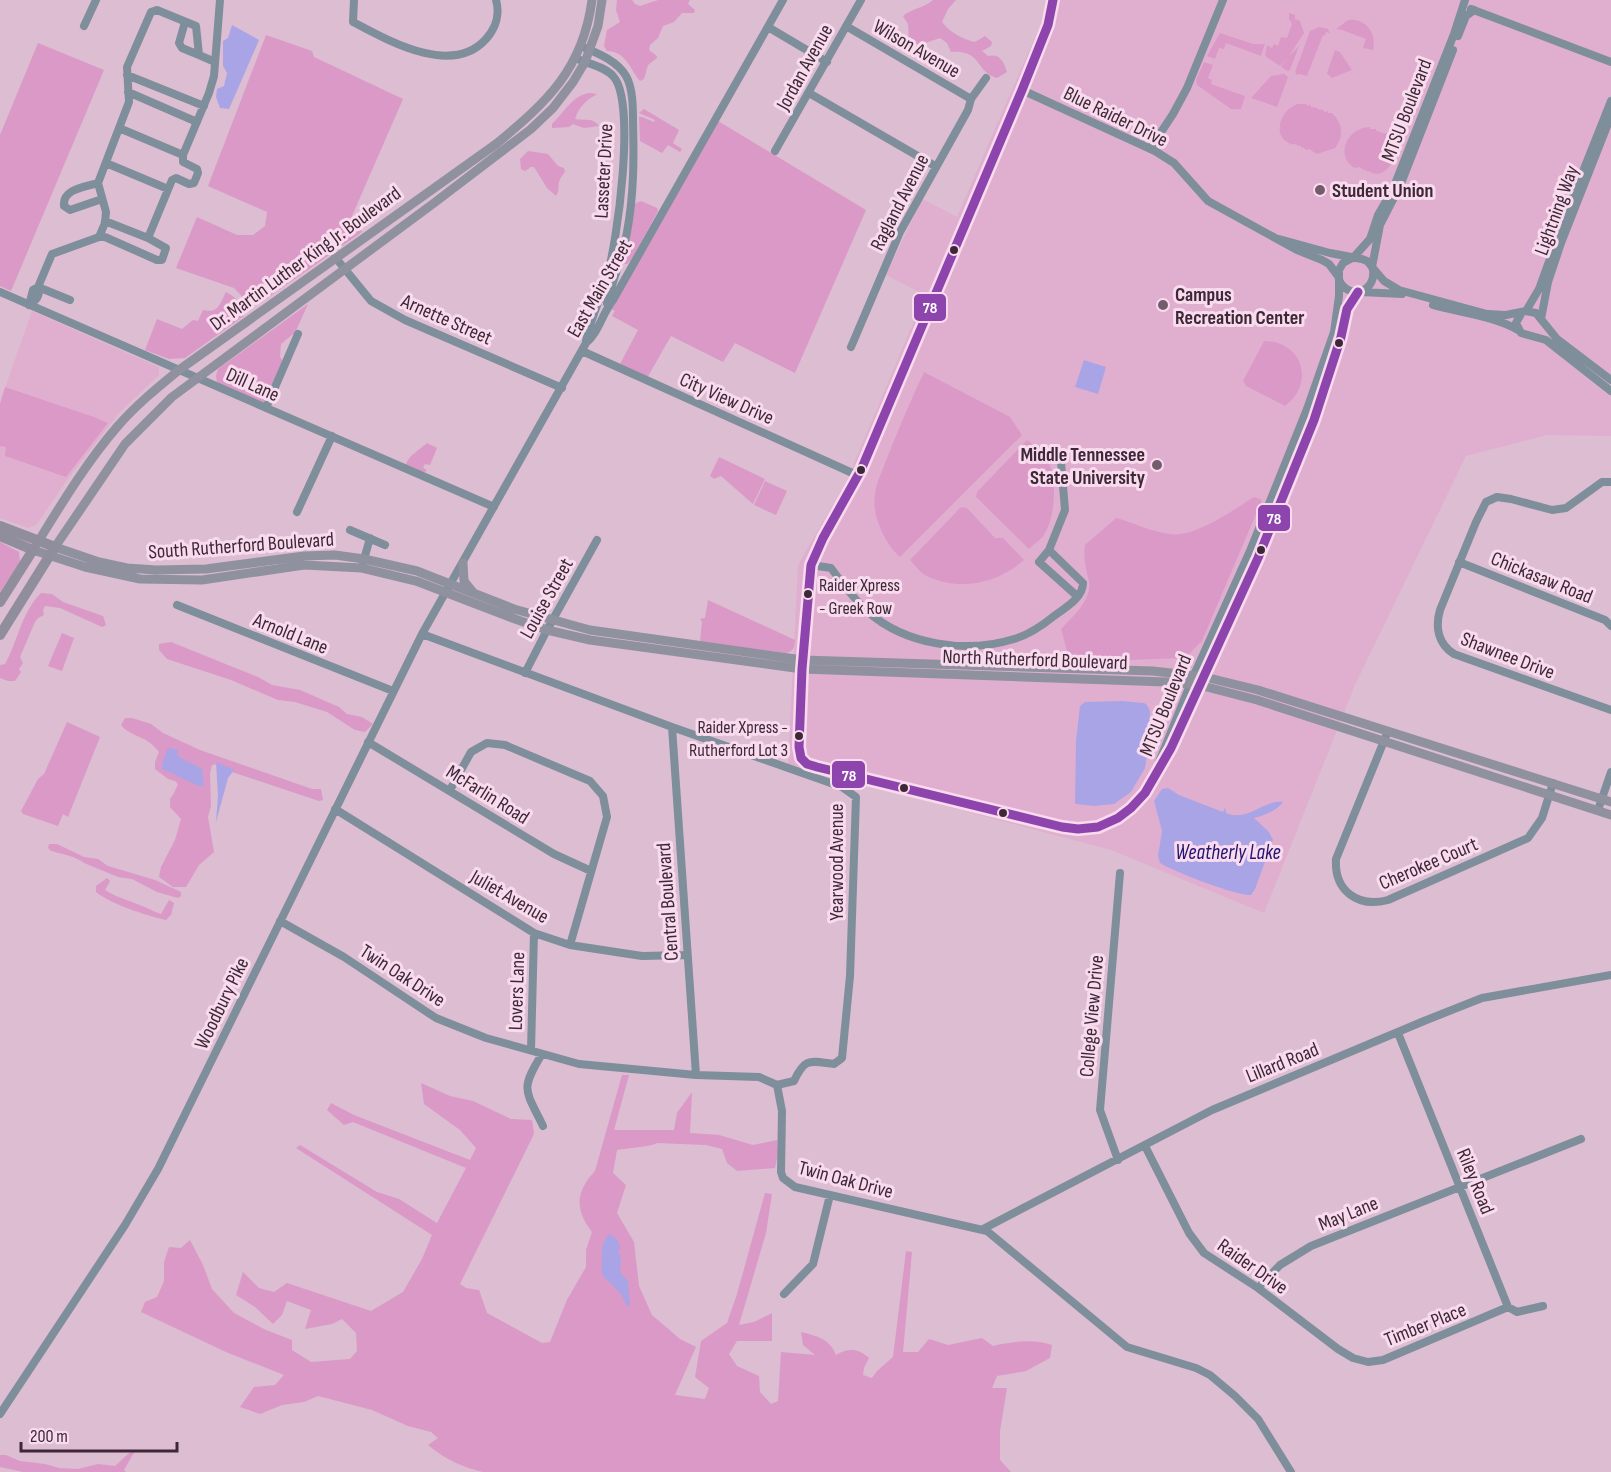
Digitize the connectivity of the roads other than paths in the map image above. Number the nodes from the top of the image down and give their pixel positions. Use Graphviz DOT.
graph roads {
  1 [pos="96,0"];
  2 [pos="220,0"];
  3 [pos="354,0"];
  4 [pos="495,0"];
  5 [pos="592,0"];
  6 [pos="602,0"];
  7 [pos="783,0"];
  8 [pos="861,0"];
  9 [pos="1053,0"];
  10 [pos="1223,0"];
  11 [pos="1464,1"];
  12 [pos="1474,10"];
  13 [pos="185,22"];
  14 [pos="84,26"];
  15 [pos="768,27"];
  16 [pos="846,27"];
  17 [pos="585,48"];
  18 [pos="199,55"];
  19 [pos="580,60"];
  20 [pos="215,62"];
  21 [pos="827,62"];
  22 [pos="1611,62"];
  23 [pos="127,75"];
  24 [pos="986,78"];
  25 [pos="1022,90"];
  26 [pos="128,92"];
  27 [pos="809,93"];
  28 [pos="971,99"];
  29 [pos="1611,101"];
  30 [pos="204,106"];
  31 [pos="1611,116"];
  32 [pos="197,122"];
  33 [pos="119,128"];
  34 [pos="1150,149"];
  35 [pos="775,151"];
  36 [pos="183,155"];
  37 [pos="105,163"];
  38 [pos="935,166"];
  39 [pos="98,183"];
  40 [pos="168,189"];
  41 [pos="102,199"];
  42 [pos="105,221"];
  43 [pos="99,237"];
  44 [pos="148,238"];
  45 [pos="1279,239"];
  46 [pos="335,257"];
  47 [pos="1352,258"];
  48 [pos="633,262"];
  49 [pos="1372,268"];
  50 [pos="345,269"];
  51 [pos="1339,278"];
  52 [pos="610,280"];
  53 [pos="39,287"];
  54 [pos="0,292"];
  55 [pos="1360,292"];
  56 [pos="70,300"];
  57 [pos="29,305"];
  58 [pos="606,309"];
  59 [pos="1524,311"];
  60 [pos="1541,320"];
  61 [pos="1518,330"];
  62 [pos="298,334"];
  63 [pos="1528,336"];
  64 [pos="586,343"];
  65 [pos="851,347"];
  66 [pos="582,351"];
  67 [pos="179,370"];
  68 [pos="197,377"];
  69 [pos="1611,380"];
  70 [pos="562,388"];
  71 [pos="1611,391"];
  72 [pos="266,408"];
  73 [pos="332,436"];
  74 [pos="1061,462"];
  75 [pos="859,476"];
  76 [pos="1611,482"];
  77 [pos="494,507"];
  78 [pos="297,512"];
  79 [pos="0,526"];
  80 [pos="350,530"];
  81 [pos="0,536"];
  82 [pos="370,538"];
  83 [pos="597,540"];
  84 [pos="36,545"];
  85 [pos="385,545"];
  86 [pos="1049,550"];
  87 [pos="52,551"];
  88 [pos="1459,562"];
  89 [pos="363,563"];
  90 [pos="463,563"];
  91 [pos="810,565"];
  92 [pos="449,589"];
  93 [pos="475,594"];
  94 [pos="1075,600"];
  95 [pos="0,602"];
  96 [pos="177,605"];
  97 [pos="549,625"];
  98 [pos="1611,626"];
  99 [pos="422,634"];
  100 [pos="0,635"];
  101 [pos="802,665"];
  102 [pos="525,673"];
  103 [pos="1205,677"];
  104 [pos="1194,682"];
  105 [pos="393,691"];
  106 [pos="1611,710"];
  107 [pos="672,727"];
  108 [pos="1388,731"];
  109 [pos="368,742"];
  110 [pos="1383,742"];
  111 [pos="1611,772"];
  112 [pos="1553,783"];
  113 [pos="450,790"];
  114 [pos="1550,794"];
  115 [pos="1607,800"];
  116 [pos="335,809"];
  117 [pos="1598,810"];
  118 [pos="1611,815"];
  119 [pos="591,871"];
  120 [pos="1120,873"];
  121 [pos="280,921"];
  122 [pos="534,933"];
  123 [pos="570,945"];
  124 [pos="687,955"];
  125 [pos="1611,975"];
  126 [pos="1398,1033"];
  127 [pos="531,1050"];
  128 [pos="542,1054"];
  129 [pos="696,1074"];
  130 [pos="777,1085"];
  131 [pos="543,1126"];
  132 [pos="1581,1139"];
  133 [pos="1144,1146"];
  134 [pos="1118,1160"];
  135 [pos="1461,1185"];
  136 [pos="830,1195"];
  137 [pos="983,1228"];
  138 [pos="1258,1288"];
  139 [pos="784,1294"];
  140 [pos="1543,1306"];
  141 [pos="1509,1307"];
  142 [pos="1353,1358"];
  143 [pos="0,1414"];
  144 [pos="1291,1472"];
  1 -- 14 [label="street"];
  2 -- 20 [label="street"];
  3 -- 4 [label="street"];
  5 -- 17 [label="main road, Dr. Martin Luther King Jr. Boulevard"];
  6 -- 17 [label="main road, Dr. Martin Luther King Jr. Boulevard"];
  7 -- 15 [label="street, East Main Street"];
  8 -- 16 [label="street, Jordan Avenue"];
  9 -- 25 [label="street"];
  10 -- 34 [label="street"];
  11 -- 12 [label="street"];
  11 -- 47 [label="street, MTSU Boulevard"];
  12 -- 22 [label="street"];
  12 -- 49 [label="street, MTSU Boulevard"];
  13 -- 18 [label="street"];
  13 -- 18 [label="street"];
  13 -- 23 [label="street"];
  15 -- 21 [label="street"];
  15 -- 48 [label="street, East Main Street"];
  16 -- 21 [label="street, Jordan Avenue"];
  16 -- 28 [label="street, Wilson Avenue"];
  17 -- 19 [label="main road, Dr. Martin Luther King Jr. Boulevard"];
  17 -- 52 [label="street, Lasseter Drive"];
  18 -- 20 [label="street"];
  19 -- 46 [label="main road, Dr. Martin Luther King Jr. Boulevard"];
  19 -- 50 [label="main road, Dr. Martin Luther King Jr. Boulevard"];
  19 -- 52 [label="street, Lasseter Drive"];
  20 -- 30 [label="street"];
  21 -- 27 [label="street, Jordan Avenue"];
  23 -- 26 [label="street"];
  23 -- 30 [label="street"];
  24 -- 28 [label="street, Ragland Avenue"];
  25 -- 34 [label="street, Blue Raider Drive"];
  25 -- 75 [label="street"];
  26 -- 32 [label="street"];
  26 -- 33 [label="street"];
  27 -- 35 [label="street, Jordan Avenue"];
  27 -- 38 [label="street"];
  28 -- 38 [label="street, Ragland Avenue"];
  29 -- 59 [label="street, Lightning Way"];
  30 -- 32 [label="street"];
  31 -- 60 [label="street, Lightning Way"];
  32 -- 36 [label="street"];
  33 -- 36 [label="street"];
  33 -- 37 [label="street"];
  34 -- 45 [label="street, Blue Raider Drive"];
  36 -- 40 [label="street"];
  37 -- 39 [label="street"];
  37 -- 40 [label="street"];
  38 -- 65 [label="street, Ragland Avenue"];
  39 -- 41 [label="street"];
  39 -- 41 [label="street"];
  40 -- 44 [label="street"];
  41 -- 42 [label="street"];
  42 -- 43 [label="street"];
  42 -- 44 [label="street"];
  43 -- 44 [label="street"];
  43 -- 53 [label="street"];
  45 -- 47 [label="street, Blue Raider Drive"];
  45 -- 51 [label="street, Blue Raider Drive"];
  46 -- 50 [label="street, Arnette Street"];
  46 -- 67 [label="main road, Dr. Martin Luther King Jr. Boulevard"];
  47 -- 49 [label="street"];
  47 -- 51 [label="street"];
  48 -- 52 [label="street"];
  48 -- 58 [label="street, East Main Street"];
  49 -- 55 [label="street"];
  49 -- 59 [label="street"];
  50 -- 68 [label="main road, Dr. Martin Luther King Jr. Boulevard"];
  50 -- 70 [label="street, Arnette Street"];
  51 -- 55 [label="street"];
  51 -- 104 [label="street, MTSU Boulevard"];
  52 -- 58 [label="street, Lasseter Drive"];
  52 -- 64 [label="street, Lasseter Drive"];
  53 -- 56 [label="street"];
  53 -- 57 [label="street"];
  54 -- 57 [label="street, Dill Lane"];
  55 -- 61 [label="street"];
  55 -- 103 [label="street, MTSU Boulevard"];
  57 -- 67 [label="street, Dill Lane"];
  58 -- 64 [label="street, East Main Street"];
  59 -- 60 [label="street"];
  59 -- 61 [label="street"];
  60 -- 63 [label="street"];
  60 -- 69 [label="street"];
  61 -- 63 [label="street"];
  62 -- 72 [label="street"];
  63 -- 71 [label="street"];
  64 -- 66 [label="street, East Main Street"];
  66 -- 70 [label="street, East Main Street"];
  66 -- 75 [label="street, City View Drive"];
  67 -- 68 [label="street, Dill Lane"];
  67 -- 84 [label="main road, Dr. Martin Luther King Jr. Boulevard"];
  68 -- 72 [label="street, Dill Lane"];
  68 -- 87 [label="main road, Dr. Martin Luther King Jr. Boulevard"];
  70 -- 77 [label="street, East Main Street"];
  72 -- 73 [label="street, Dill Lane"];
  73 -- 77 [label="street, Dill Lane"];
  73 -- 78 [label="street"];
  74 -- 86 [label="street"];
  75 -- 91 [label="street"];
  76 -- 88 [label="street"];
  77 -- 90 [label="street, East Main Street"];
  79 -- 84 [label="highway, South Rutherford Boulevard"];
  80 -- 82 [label="street"];
  81 -- 84 [label="highway, South Rutherford Boulevard"];
  82 -- 85 [label="street"];
  82 -- 89 [label="street"];
  83 -- 97 [label="street, Louise Street"];
  84 -- 87 [label="highway, South Rutherford Boulevard"];
  84 -- 95 [label="highway"];
  86 -- 94 [label="street"];
  86 -- 94 [label="street"];
  87 -- 89 [label="main road, South Rutherford Boulevard"];
  87 -- 100 [label="highway"];
  88 -- 98 [label="street, Chickasaw Road"];
  88 -- 106 [label="street, Shawnee Drive"];
  89 -- 92 [label="main road, South Rutherford Boulevard"];
  90 -- 92 [label="street, East Main Street"];
  90 -- 93 [label="main road"];
  91 -- 94 [label="street"];
  91 -- 101 [label="street"];
  92 -- 93 [label="main road, North Rutherford Boulevard"];
  92 -- 97 [label="main road, North Rutherford Boulevard"];
  92 -- 99 [label="street, Woodbury Pike"];
  93 -- 97 [label="main road, North Rutherford Boulevard"];
  96 -- 105 [label="street, Arnold Lane"];
  97 -- 101 [label="main road, North Rutherford Boulevard"];
  97 -- 102 [label="street, Louise Street"];
  99 -- 102 [label="street, Yearwood Avenue"];
  99 -- 105 [label="street, Woodbury Pike"];
  101 -- 104 [label="main road, North Rutherford Boulevard"];
  101 -- 104 [label="street, MTSU Boulevard"];
  102 -- 107 [label="street, Yearwood Avenue"];
  103 -- 104 [label="main road, North Rutherford Boulevard"];
  103 -- 108 [label="main road, North Rutherford Boulevard"];
  104 -- 110 [label="main road, North Rutherford Boulevard"];
  105 -- 109 [label="street, Woodbury Pike"];
  107 -- 124 [label="street, Central Boulevard"];
  107 -- 130 [label="street, Yearwood Avenue"];
  108 -- 110 [label="street, Cherokee Court"];
  108 -- 112 [label="main road, North Rutherford Boulevard"];
  109 -- 113 [label="street, McFarlin Road"];
  109 -- 116 [label="street, Woodbury Pike"];
  110 -- 114 [label="main road, North Rutherford Boulevard"];
  110 -- 114 [label="street, Cherokee Court"];
  111 -- 115 [label="street"];
  112 -- 114 [label="street, Cherokee Court"];
  112 -- 115 [label="main road, North Rutherford Boulevard"];
  113 -- 119 [label="street, McFarlin Road"];
  113 -- 119 [label="street"];
  114 -- 117 [label="main road, North Rutherford Boulevard"];
  115 -- 117 [label="street"];
  116 -- 121 [label="street, Woodbury Pike"];
  116 -- 122 [label="street, Juliet Avenue"];
  117 -- 118 [label="main road, North Rutherford Boulevard"];
  119 -- 123 [label="street"];
  120 -- 134 [label="street, College View Drive"];
  121 -- 127 [label="street, Twin Oak Drive"];
  121 -- 143 [label="street, Woodbury Pike"];
  122 -- 123 [label="street, Juliet Avenue"];
  122 -- 127 [label="street, Lovers Lane"];
  123 -- 124 [label="street, Juliet Avenue"];
  124 -- 129 [label="street, Central Boulevard"];
  125 -- 126 [label="street, Lillard Road"];
  126 -- 133 [label="street, Lillard Road"];
  126 -- 135 [label="street, Riley Road"];
  127 -- 128 [label="street, Twin Oak Drive"];
  128 -- 129 [label="street, Twin Oak Drive"];
  128 -- 131 [label="street"];
  129 -- 130 [label="street, Twin Oak Drive"];
  130 -- 136 [label="street, Twin Oak Drive"];
  132 -- 135 [label="street, May Lane"];
  133 -- 134 [label="street, Lillard Road"];
  133 -- 138 [label="street, Raider Drive"];
  134 -- 137 [label="street, Lillard Road"];
  135 -- 138 [label="street, May Lane"];
  135 -- 141 [label="street, Riley Road"];
  136 -- 137 [label="street, Twin Oak Drive"];
  136 -- 139 [label="street"];
  137 -- 144 [label="street, Twin Oak Drive"];
  138 -- 142 [label="street, Raider Drive"];
  140 -- 141 [label="street"];
  141 -- 142 [label="street, Timber Place"];
}
